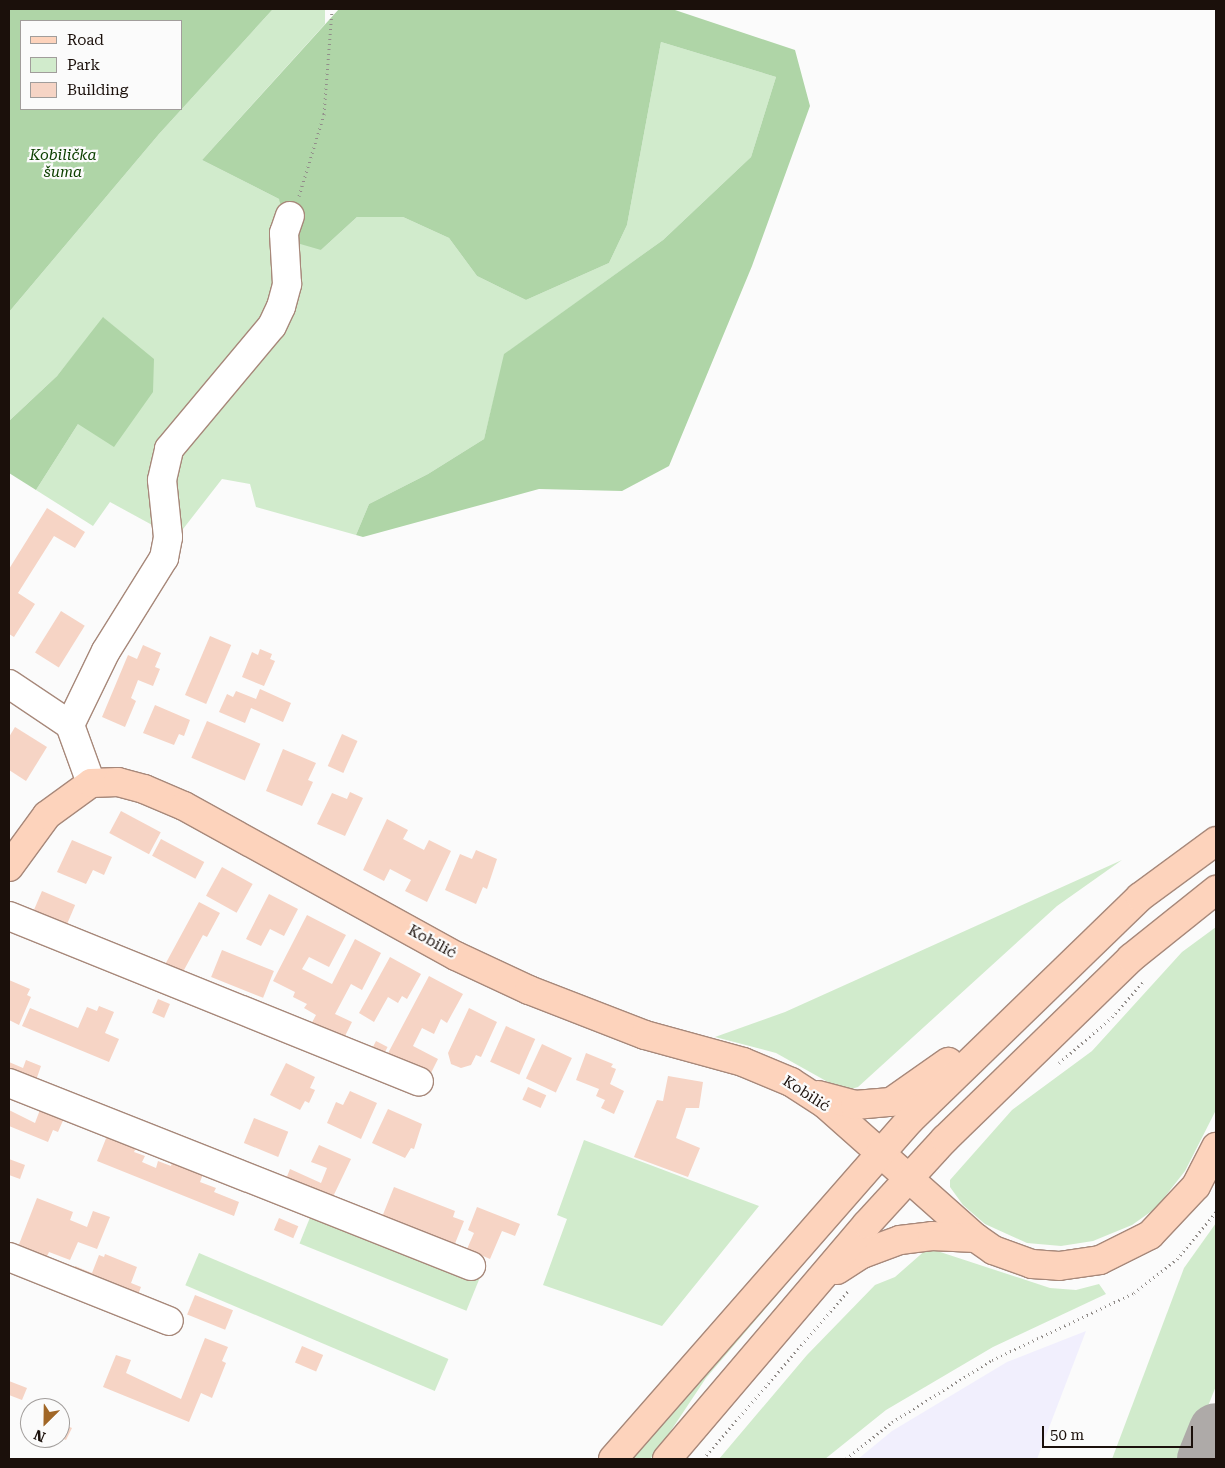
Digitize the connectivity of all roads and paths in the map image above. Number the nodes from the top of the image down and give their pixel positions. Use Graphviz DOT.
graph roads {
  1 [pos="332,9"];
  2 [pos="290,216"];
  3 [pos="9,684"];
  4 [pos="70,725"];
  5 [pos="91,783"];
  6 [pos="1216,842"];
  7 [pos="9,867"];
  8 [pos="1216,890"];
  9 [pos="9,916"];
  10 [pos="1078,956"];
  11 [pos="419,1082"];
  12 [pos="9,1083"];
  13 [pos="808,1092"];
  14 [pos="1216,1147"];
  15 [pos="879,1154"];
  16 [pos="908,1179"];
  17 [pos="1216,1212"];
  18 [pos="976,1238"];
  19 [pos="9,1257"];
  20 [pos="471,1266"];
  21 [pos="823,1278"];
  22 [pos="851,1287"];
  23 [pos="169,1321"];
  24 [pos="613,1459"];
  25 [pos="667,1459"];
  26 [pos="703,1459"];
  27 [pos="846,1459"];
  1 -- 2 [label="path"];
  2 -- 4 [label="street"];
  3 -- 4 [label="street"];
  4 -- 5 [label="street"];
  5 -- 7 [label="main road"];
  5 -- 13 [label="main road, Kobilić"];
  6 -- 10 [label="main road"];
  8 -- 16 [label="main road"];
  9 -- 11 [label="street"];
  10 -- 13 [label="main road"];
  10 -- 15 [label="main road"];
  12 -- 20 [label="street"];
  13 -- 15 [label="main road, Kobilić"];
  14 -- 18 [label="main road, Kobilić"];
  15 -- 16 [label="main road, Kobilić"];
  15 -- 24 [label="main road"];
  16 -- 18 [label="main road, Kobilić"];
  16 -- 21 [label="main road"];
  17 -- 27 [label="path"];
  18 -- 21 [label="main road"];
  19 -- 23 [label="street"];
  21 -- 25 [label="main road"];
  22 -- 26 [label="path"];
}
